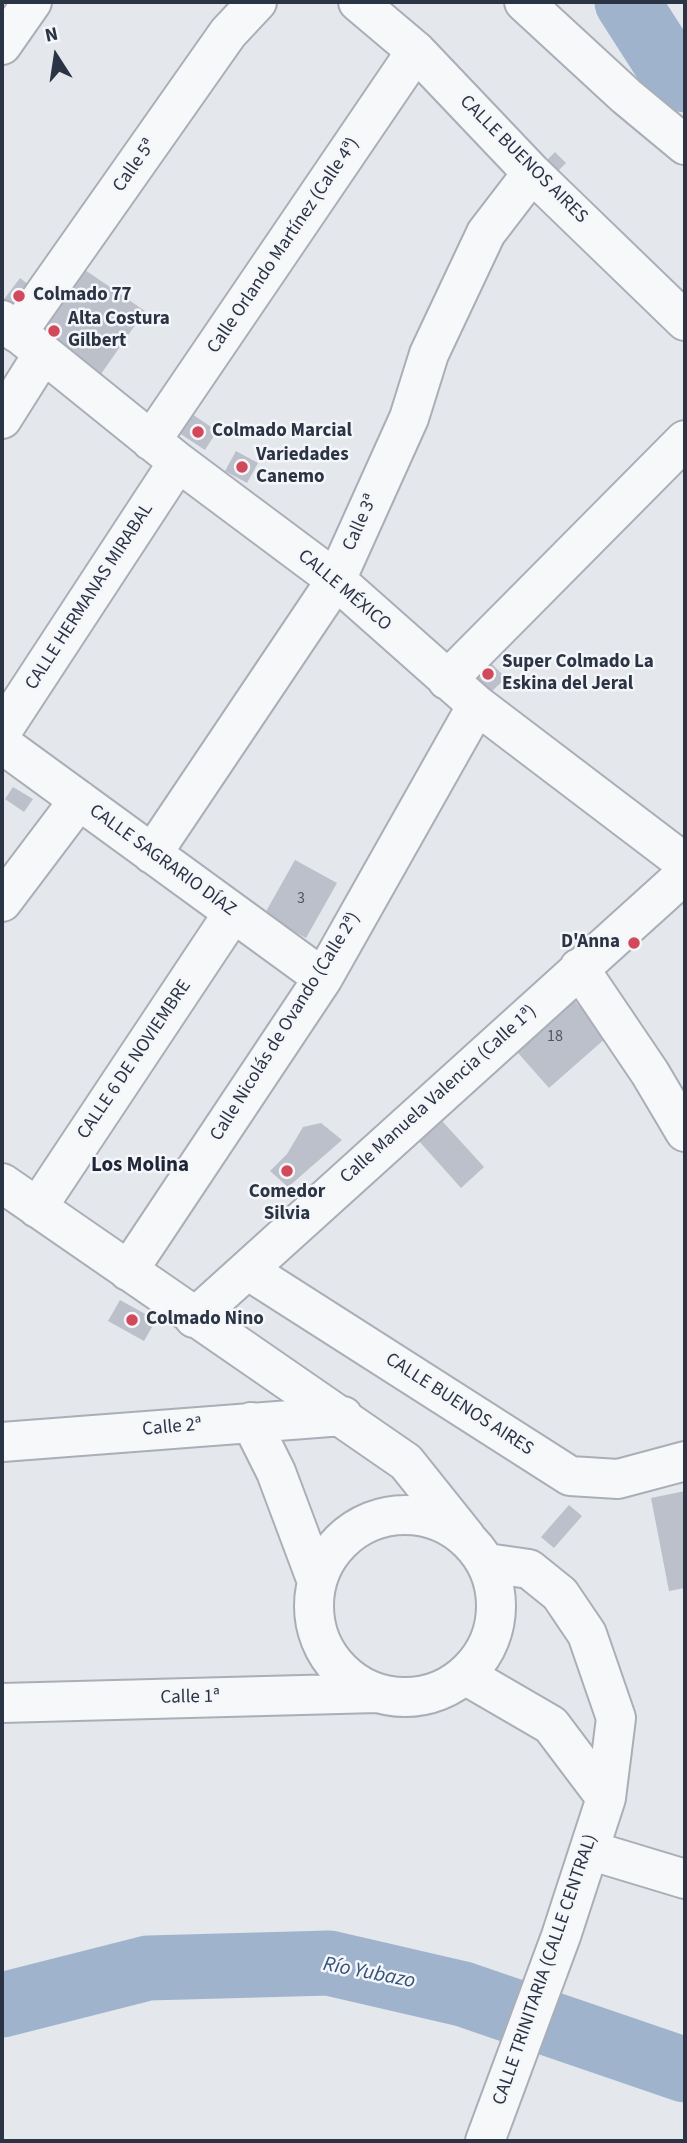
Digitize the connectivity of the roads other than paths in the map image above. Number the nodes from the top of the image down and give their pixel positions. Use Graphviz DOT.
graph roads {
  1 [pos="32,2"];
  2 [pos="257,2"];
  3 [pos="358,2"];
  4 [pos="524,2"];
  5 [pos="2,45"];
  6 [pos="416,51"];
  7 [pos="685,145"];
  8 [pos="532,173"];
  9 [pos="685,321"];
  10 [pos="21,335"];
  11 [pos="2,419"];
  12 [pos="685,440"];
  13 [pos="164,452"];
  14 [pos="336,580"];
  15 [pos="447,680"];
  16 [pos="477,705"];
  17 [pos="2,732"];
  18 [pos="2,744"];
  19 [pos="79,800"];
  20 [pos="152,854"];
  21 [pos="685,863"];
  22 [pos="685,874"];
  23 [pos="2,902"];
  24 [pos="233,913"];
  25 [pos="579,968"];
  26 [pos="323,978"];
  27 [pos="685,1132"];
  28 [pos="2,1183"];
  29 [pos="37,1208"];
  30 [pos="128,1271"];
  31 [pos="249,1271"];
  32 [pos="194,1318"];
  33 [pos="342,1416"];
  34 [pos="251,1422"];
  35 [pos="2,1442"];
  36 [pos="685,1461"];
  37 [pos="477,1550"];
  38 [pos="316,1579"];
  39 [pos="465,1675"];
  40 [pos="377,1693"];
  41 [pos="2,1703"];
  42 [pos="606,1798"];
  43 [pos="589,1850"];
  44 [pos="685,1879"];
  45 [pos="485,2141"];
  1 -- 5 [label="street"];
  2 -- 10 [label="street, Calle 5ª"];
  3 -- 6 [label="street, CALLE BUENOS AIRES"];
  4 -- 7 [label="street"];
  6 -- 8 [label="street, CALLE BUENOS AIRES"];
  6 -- 13 [label="street, Calle Orlando Martínez (Calle 4ª)"];
  8 -- 9 [label="street, CALLE BUENOS AIRES"];
  8 -- 14 [label="street, Calle 3ª"];
  10 -- 11 [label="street, Calle 5ª"];
  10 -- 13 [label="street, CALLE MÉXICO"];
  12 -- 15 [label="street"];
  13 -- 14 [label="street, CALLE MÉXICO"];
  13 -- 17 [label="street, CALLE HERMANAS MIRABAL"];
  14 -- 15 [label="street, CALLE MÉXICO"];
  14 -- 20 [label="street, Calle 3ª"];
  15 -- 16 [label="street, CALLE MÉXICO"];
  16 -- 21 [label="street, CALLE MÉXICO"];
  16 -- 26 [label="street, Calle Nicolás de Ovando (Calle 2ª)"];
  18 -- 19 [label="street, CALLE SAGRARIO DÍAZ"];
  19 -- 20 [label="street, CALLE SAGRARIO DÍAZ"];
  19 -- 23 [label="street"];
  20 -- 24 [label="street, CALLE SAGRARIO DÍAZ"];
  22 -- 25 [label="street, Calle Manuela Valencia (Calle 1ª)"];
  24 -- 26 [label="street, CALLE SAGRARIO DÍAZ"];
  24 -- 29 [label="street, CALLE 6 DE NOVIEMBRE"];
  25 -- 27 [label="street"];
  25 -- 31 [label="street, Calle Manuela Valencia (Calle 1ª)"];
  26 -- 30 [label="street, Calle Nicolás de Ovando (Calle 2ª)"];
  28 -- 29 [label="street"];
  29 -- 30 [label="street"];
  30 -- 32 [label="street"];
  31 -- 32 [label="street, Calle Manuela Valencia (Calle 1ª)"];
  31 -- 36 [label="street, CALLE BUENOS AIRES"];
  32 -- 33 [label="street"];
  33 -- 34 [label="street, Calle 2ª"];
  33 -- 37 [label="street"];
  34 -- 35 [label="street, Calle 2ª"];
  34 -- 38 [label="street"];
  37 -- 38 [label="street"];
  37 -- 39 [label="street"];
  37 -- 42 [label="street, CALLE TRINITARIA (CALLE CENTRAL)"];
  38 -- 40 [label="street"];
  39 -- 40 [label="street"];
  39 -- 42 [label="street"];
  40 -- 41 [label="street, Calle 1ª"];
  42 -- 43 [label="street, CALLE TRINITARIA (CALLE CENTRAL)"];
  43 -- 44 [label="street"];
  43 -- 45 [label="street, CALLE TRINITARIA (CALLE CENTRAL)"];
}
